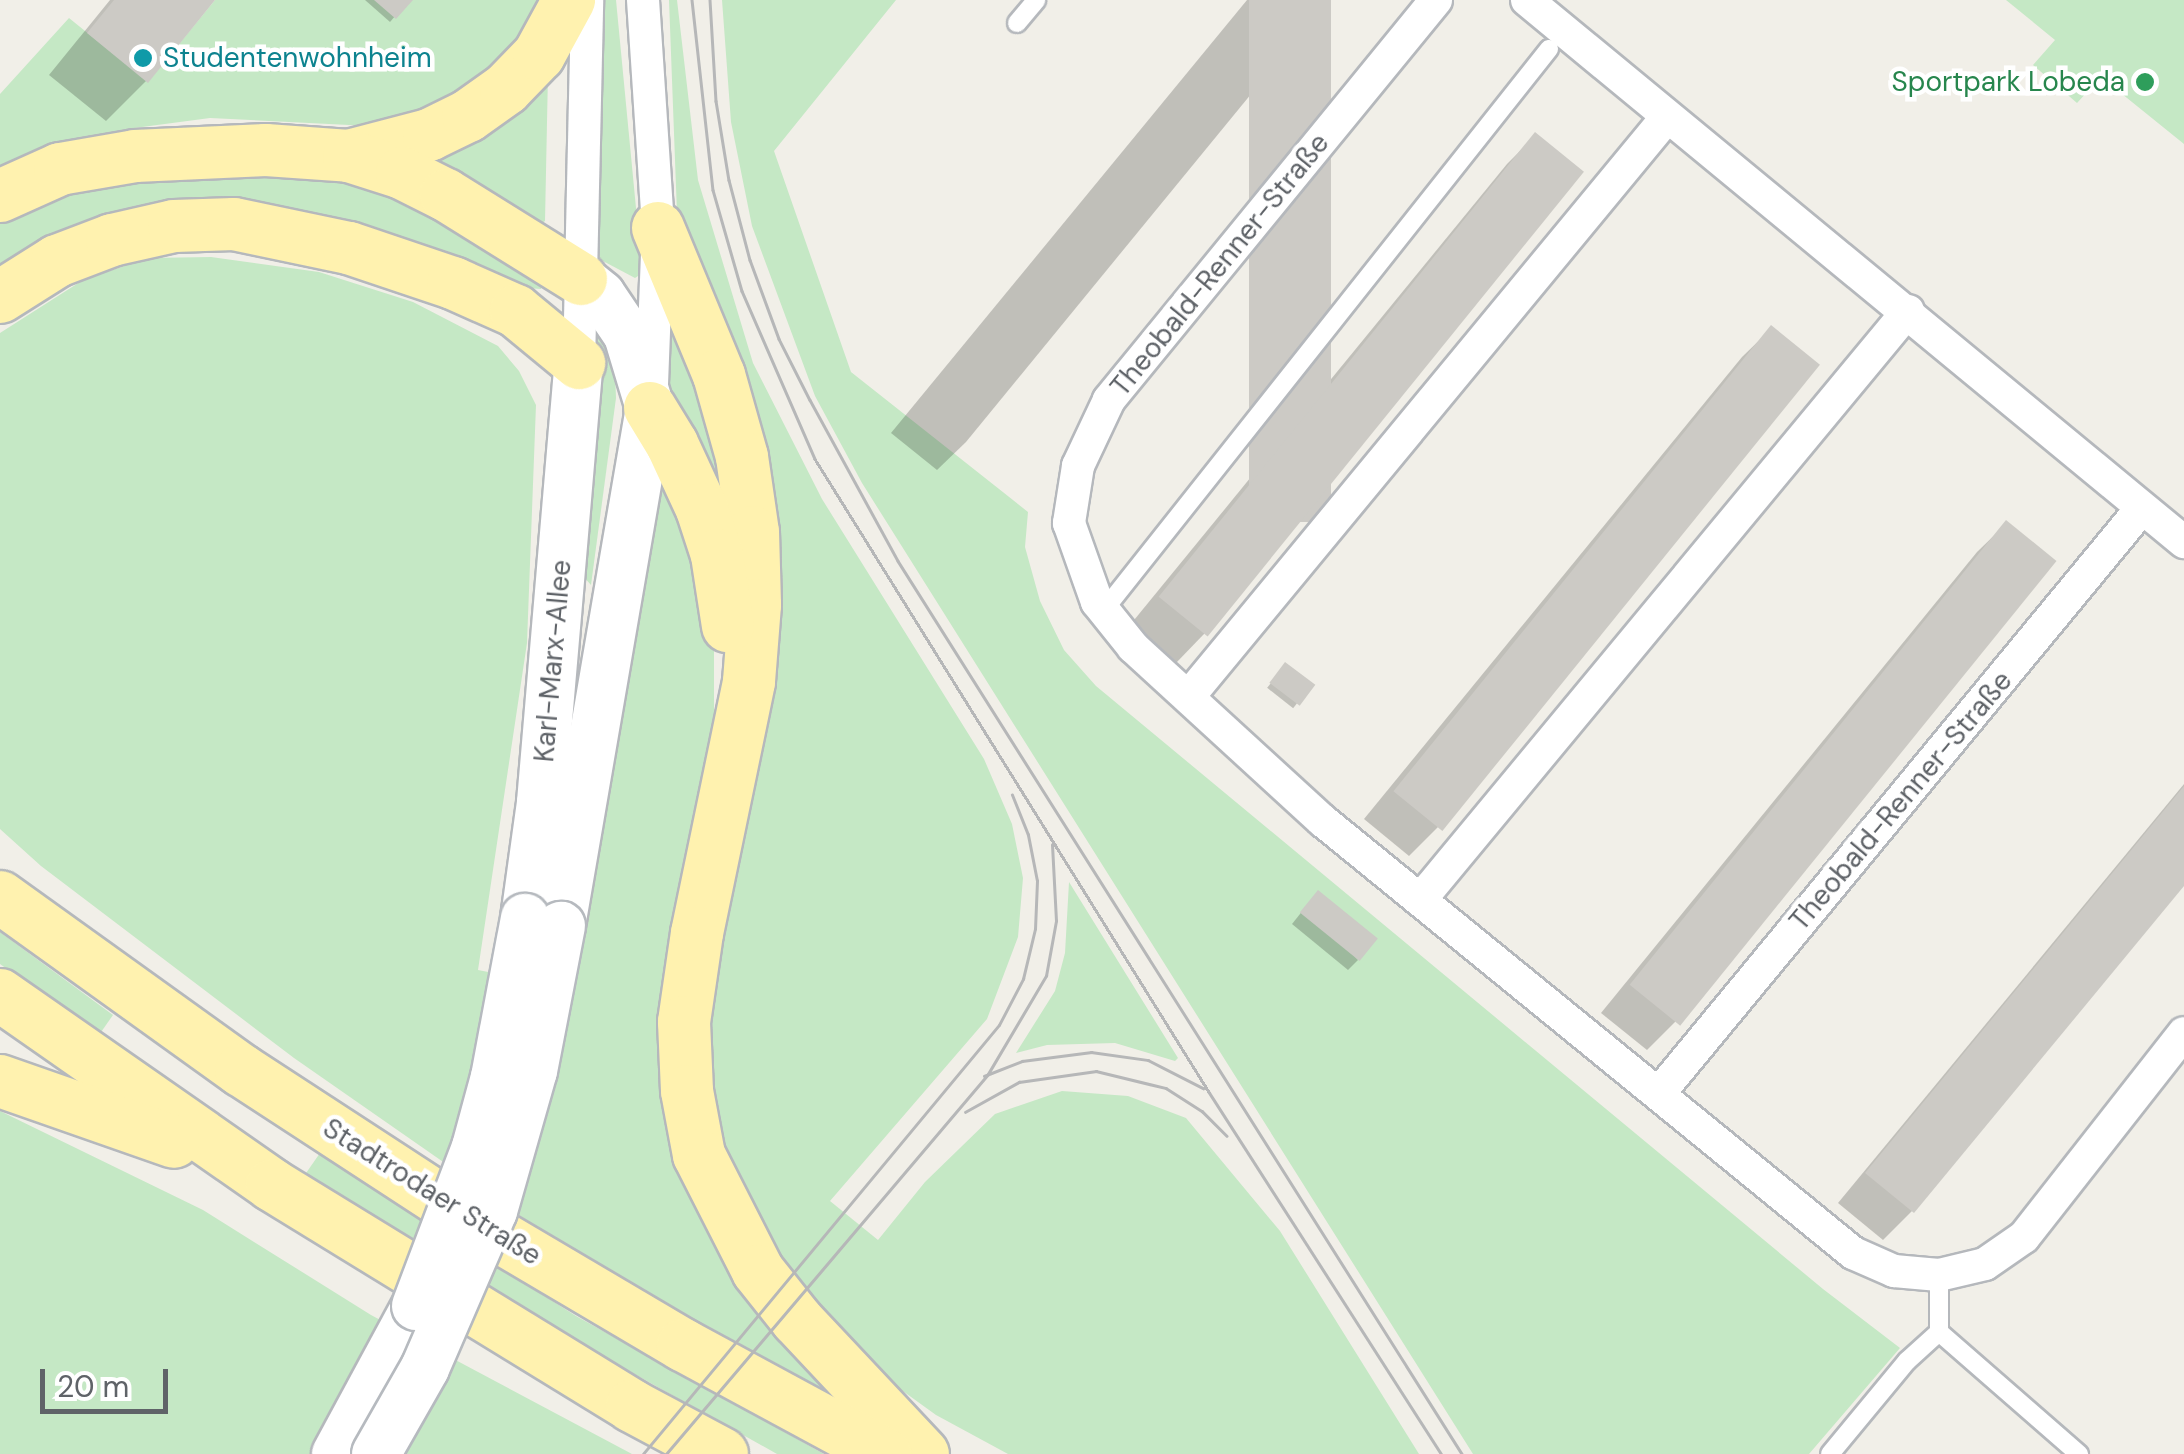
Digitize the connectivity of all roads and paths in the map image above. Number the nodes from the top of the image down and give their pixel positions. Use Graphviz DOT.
graph roads {
  1 [pos="569,0"];
  2 [pos="587,0"];
  3 [pos="642,0"];
  4 [pos="1036,0"];
  5 [pos="1436,0"];
  6 [pos="1526,0"];
  7 [pos="1018,22"];
  8 [pos="1548,49"];
  9 [pos="1667,117"];
  10 [pos="349,156"];
  11 [pos="0,196"];
  12 [pos="658,228"];
  13 [pos="582,279"];
  14 [pos="0,297"];
  15 [pos="1908,311"];
  16 [pos="579,363"];
  17 [pos="650,408"];
  18 [pos="2142,508"];
  19 [pos="2184,542"];
  20 [pos="1104,610"];
  21 [pos="1189,696"];
  22 [pos="730,768"];
  23 [pos="1,897"];
  24 [pos="1420,900"];
  25 [pos="543,922"];
  26 [pos="0,995"];
  27 [pos="2184,1033"];
  28 [pos="0,1081"];
  29 [pos="1660,1092"];
  30 [pos="272,1185"];
  31 [pos="1938,1275"];
  32 [pos="1938,1332"];
  33 [pos="336,1454"];
  34 [pos="376,1454"];
  35 [pos="722,1454"];
  36 [pos="886,1454"];
  37 [pos="923,1454"];
  38 [pos="1830,1454"];
  39 [pos="2079,1454"];
  1 -- 10 [label="main road"];
  2 -- 13 [label="street, Karl-Marx-Allee"];
  3 -- 12 [label="street, Karl-Marx-Allee"];
  4 -- 7 [label="lane"];
  5 -- 20 [label="street, Theobald-Renner-Straße"];
  6 -- 9 [label="street"];
  8 -- 20 [label="lane"];
  9 -- 15 [label="street"];
  9 -- 21 [label="street"];
  10 -- 11 [label="main road"];
  10 -- 13 [label="main road"];
  12 -- 17 [label="street, Karl-Marx-Allee"];
  12 -- 22 [label="main road"];
  13 -- 16 [label="street, Karl-Marx-Allee"];
  13 -- 17 [label="main road"];
  14 -- 16 [label="main road"];
  15 -- 18 [label="street"];
  15 -- 24 [label="street"];
  16 -- 25 [label="main road, Karl-Marx-Allee"];
  17 -- 22 [label="main road"];
  17 -- 25 [label="main road, Karl-Marx-Allee"];
  18 -- 19 [label="street"];
  18 -- 29 [label="street, Theobald-Renner-Straße"];
  20 -- 21 [label="street, Theobald-Renner-Straße"];
  21 -- 24 [label="street, Theobald-Renner-Straße"];
  22 -- 37 [label="main road"];
  23 -- 36 [label="main road, Stadtrodaer Straße"];
  24 -- 29 [label="street, Theobald-Renner-Straße"];
  25 -- 33 [label="main road, Karl-Marx-Allee, bridge"];
  25 -- 34 [label="main road, Karl-Marx-Allee, bridge"];
  26 -- 30 [label="main road"];
  27 -- 31 [label="street, Theobald-Renner-Straße"];
  28 -- 30 [label="main road"];
  29 -- 31 [label="street, Theobald-Renner-Straße"];
  30 -- 35 [label="main road"];
  31 -- 32 [label="lane"];
  32 -- 38 [label="lane"];
  32 -- 39 [label="lane"];
}
